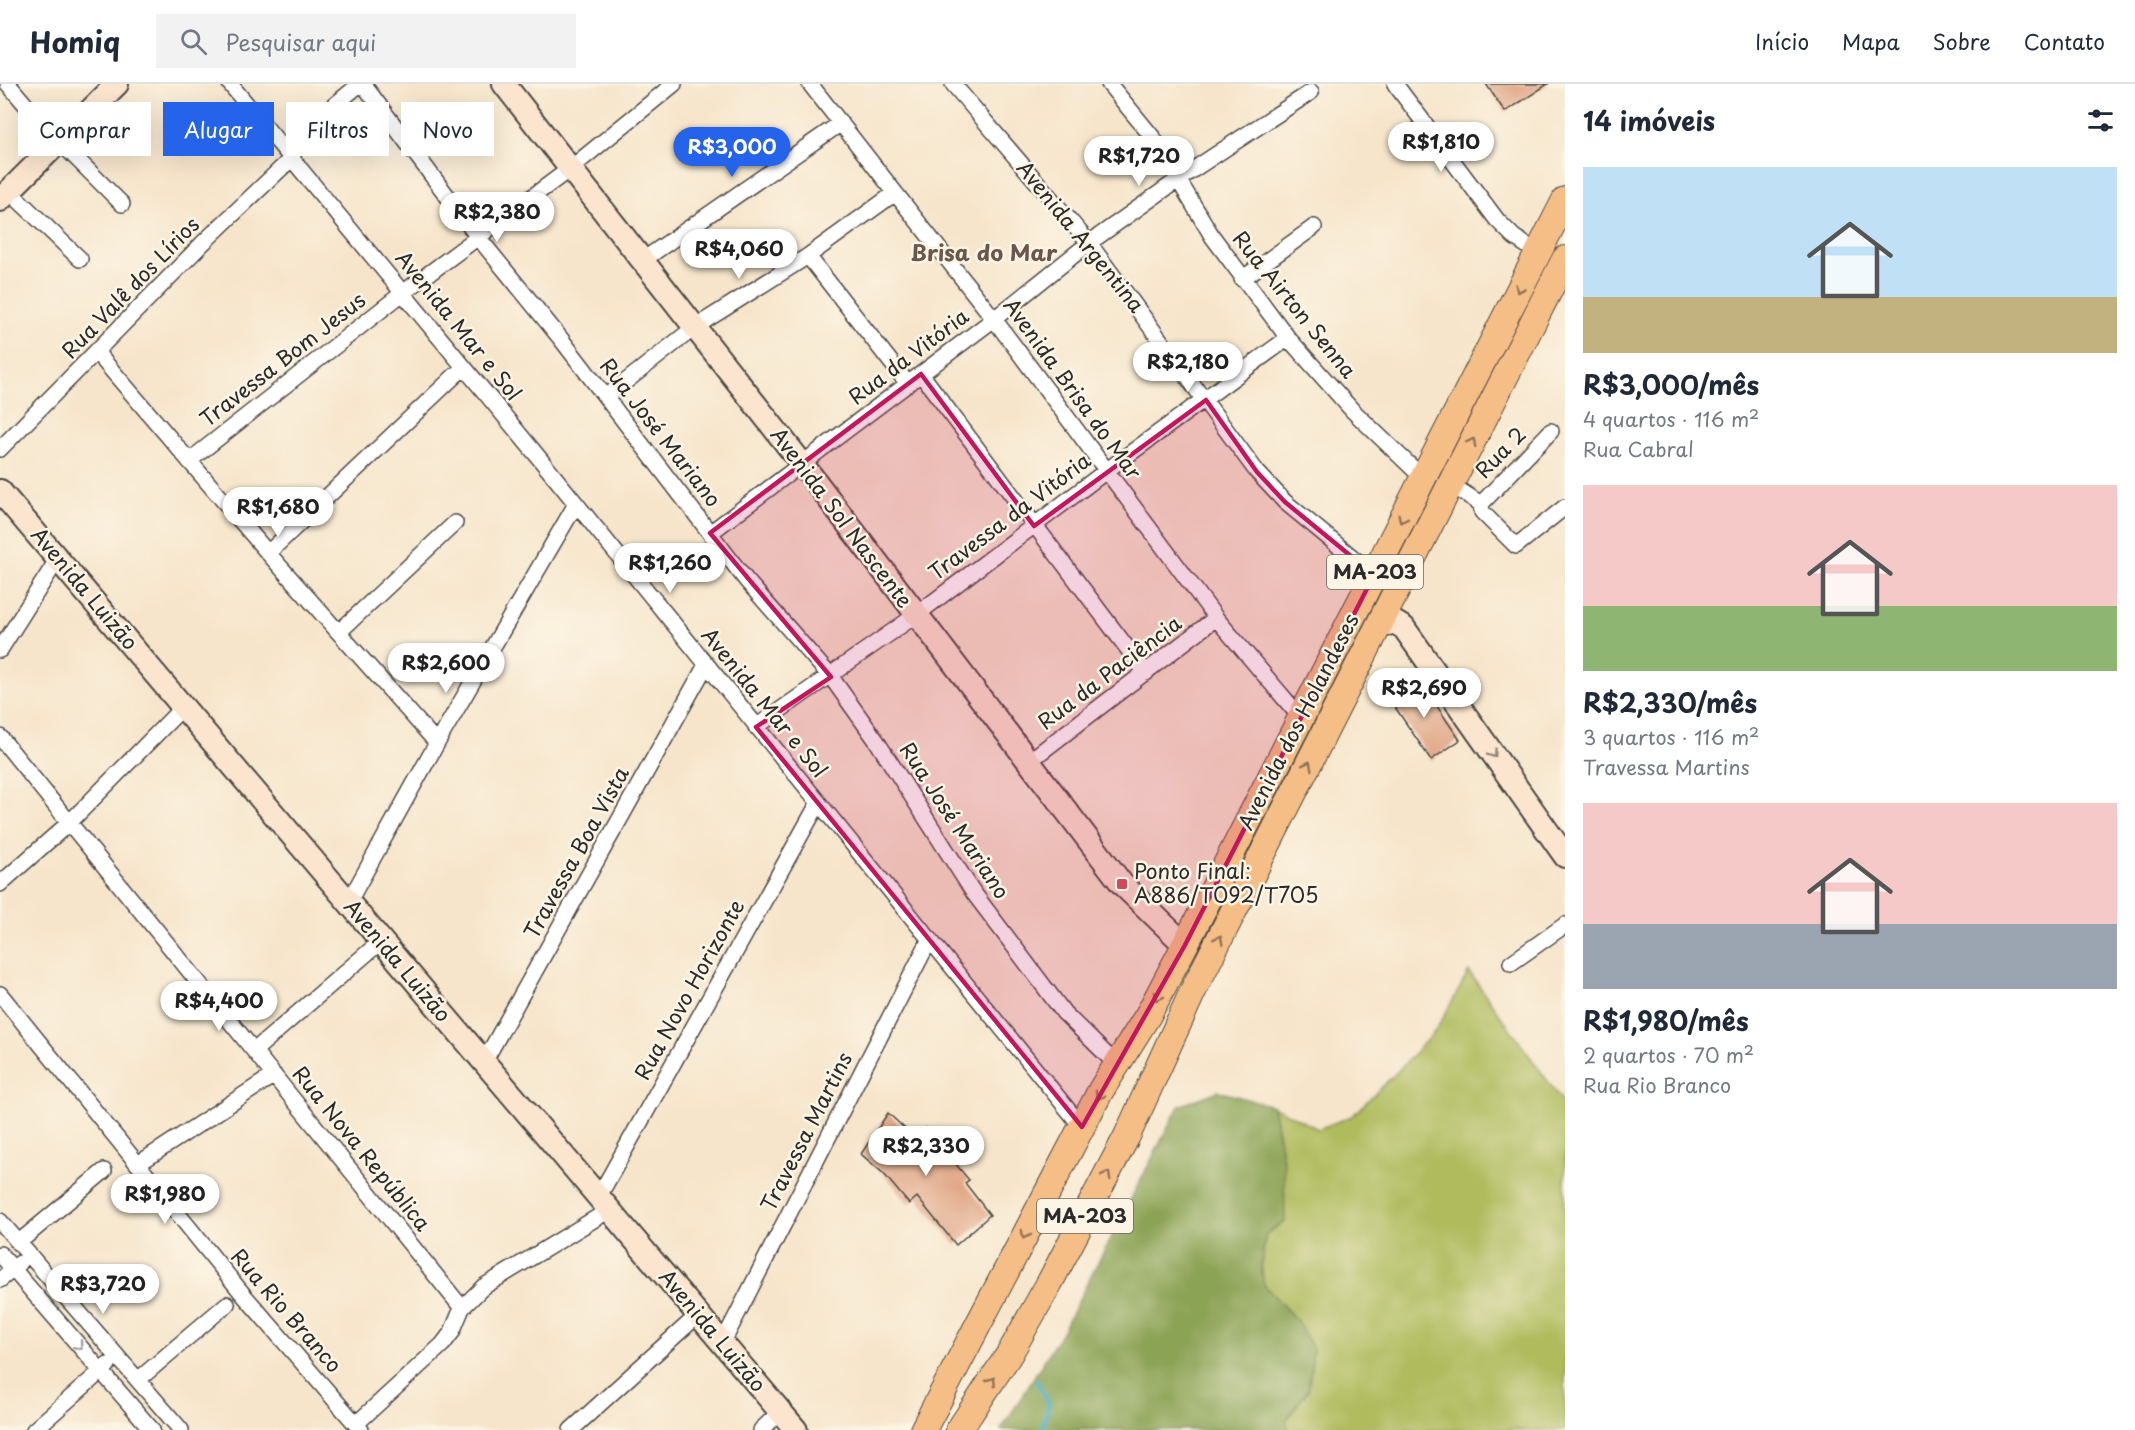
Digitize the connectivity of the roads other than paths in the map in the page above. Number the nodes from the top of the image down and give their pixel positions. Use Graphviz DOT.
graph roads {
  1 [pos="8,84"];
  2 [pos="117,84"];
  3 [pos="230,84"];
  4 [pos="361,84"];
  5 [pos="674,84"];
  6 [pos="810,84"];
  7 [pos="953,84"];
  8 [pos="1109,84"];
  9 [pos="1395,84"];
  10 [pos="507,85"];
  11 [pos="1311,92"];
  12 [pos="24,102"];
  13 [pos="99,102"];
  14 [pos="342,102"];
  15 [pos="841,123"];
  16 [pos="286,149"];
  17 [pos="286,155"];
  18 [pos="44,156"];
  19 [pos="73,156"];
  20 [pos="292,156"];
  21 [pos="571,168"];
  22 [pos="1179,179"];
  23 [pos="895,194"];
  24 [pos="4,195"];
  25 [pos="1565,200"];
  26 [pos="122,204"];
  27 [pos="1314,227"];
  28 [pos="478,237"];
  29 [pos="1089,243"];
  30 [pos="1538,253"];
  31 [pos="808,256"];
  32 [pos="80,259"];
  33 [pos="1565,259"];
  34 [pos="642,260"];
  35 [pos="1242,279"];
  36 [pos="404,292"];
  37 [pos="994,319"];
  38 [pos="695,327"];
  39 [pos="1288,338"];
  40 [pos="97,353"];
  41 [pos="464,366"];
  42 [pos="921,374"];
  43 [pos="908,384"];
  44 [pos="606,396"];
  45 [pos="1206,400"];
  46 [pos="1551,431"];
  47 [pos="0,449"];
  48 [pos="189,461"];
  49 [pos="802,465"];
  50 [pos="1106,471"];
  51 [pos="1423,478"];
  52 [pos="1450,484"];
  53 [pos="0,491"];
  54 [pos="576,504"];
  55 [pos="1481,504"];
  56 [pos="1565,507"];
  57 [pos="455,523"];
  58 [pos="1034,526"];
  59 [pos="710,533"];
  60 [pos="268,553"];
  61 [pos="58,557"];
  62 [pos="1374,575"];
  63 [pos="916,615"];
  64 [pos="1216,618"];
  65 [pos="1377,628"];
  66 [pos="339,632"];
  67 [pos="0,650"];
  68 [pos="706,665"];
  69 [pos="1146,673"];
  70 [pos="831,677"];
  71 [pos="183,707"];
  72 [pos="1301,718"];
  73 [pos="756,727"];
  74 [pos="0,737"];
  75 [pos="437,742"];
  76 [pos="1028,762"];
  77 [pos="818,804"];
  78 [pos="70,822"];
  79 [pos="1565,856"];
  80 [pos="0,884"];
  81 [pos="348,903"];
  82 [pos="1565,925"];
  83 [pos="930,939"];
  84 [pos="380,942"];
  85 [pos="1185,945"];
  86 [pos="1511,963"];
  87 [pos="0,994"];
  88 [pos="255,1050"];
  89 [pos="484,1062"];
  90 [pos="1117,1065"];
  91 [pos="274,1075"];
  92 [pos="1082,1127"];
  93 [pos="138,1164"];
  94 [pos="104,1171"];
  95 [pos="605,1203"];
  96 [pos="0,1221"];
  97 [pos="18,1243"];
  98 [pos="0,1254"];
  99 [pos="29,1255"];
  100 [pos="13,1269"];
  101 [pos="0,1280"];
  102 [pos="227,1304"];
  103 [pos="462,1308"];
  104 [pos="698,1315"];
  105 [pos="722,1344"];
  106 [pos="117,1357"];
  107 [pos="101,1371"];
  108 [pos="138,1380"];
  109 [pos="780,1413"];
  110 [pos="358,1427"];
  111 [pos="34,1430"];
  112 [pos="152,1430"];
  113 [pos="181,1430"];
  114 [pos="572,1430"];
  115 [pos="761,1430"];
  116 [pos="796,1430"];
  117 [pos="923,1430"];
  118 [pos="959,1430"];
  1 -- 12 [label="street"];
  2 -- 13 [label="street"];
  3 -- 16 [label="street, Avenida Mar e Sol"];
  4 -- 14 [label="street, Rua Valê dos Lírios"];
  4 -- 28 [label="street, Rua José Mariano"];
  5 -- 21 [label="street, Travessa Bom Jesus"];
  6 -- 15 [label="street, Avenida Brisa do Mar"];
  7 -- 29 [label="street, Avenida Argentina"];
  8 -- 22 [label="street, Rua Airton Senna"];
  9 -- 30 [label="street"];
  10 -- 21 [label="street, Avenida Sol Nascente"];
  11 -- 22 [label="street, Rua da Vitória"];
  15 -- 23 [label="street, Avenida Brisa do Mar"];
  15 -- 34 [label="street"];
  17 -- 40 [label="street, Rua Valê dos Lírios"];
  18 -- 24 [label="street"];
  19 -- 26 [label="street"];
  20 -- 36 [label="street, Avenida Mar e Sol"];
  21 -- 28 [label="street, Travessa Bom Jesus"];
  21 -- 34 [label="street, Avenida Sol Nascente"];
  22 -- 29 [label="street, Rua da Vitória"];
  22 -- 35 [label="street, Rua Airton Senna"];
  23 -- 31 [label="street"];
  23 -- 37 [label="street, Avenida Brisa do Mar"];
  24 -- 32 [label="street"];
  25 -- 30 [label="main road, Avenida dos Holandeses / MA-203"];
  27 -- 35 [label="street"];
  28 -- 36 [label="street, Travessa Bom Jesus"];
  28 -- 44 [label="street, Rua José Mariano"];
  29 -- 37 [label="street, Rua da Vitória"];
  29 -- 45 [label="street, Avenida Argentina"];
  30 -- 51 [label="main road, Avenida dos Holandeses / MA-203, one-way"];
  31 -- 38 [label="street"];
  31 -- 43 [label="street"];
  52 -- 33 [label="main road, Avenida dos Holandeses / MA-203, one-way"];
  34 -- 38 [label="street, Avenida Sol Nascente"];
  35 -- 39 [label="street, Rua Airton Senna"];
  36 -- 41 [label="street, Avenida Mar e Sol"];
  36 -- 48 [label="street, Travessa Bom Jesus"];
  37 -- 42 [label="street, Rua da Vitória"];
  37 -- 50 [label="street, Avenida Brisa do Mar"];
  38 -- 44 [label="street"];
  38 -- 49 [label="street, Avenida Sol Nascente"];
  39 -- 45 [label="street, Travessa da Vitória"];
  39 -- 51 [label="street, Rua Airton Senna"];
  40 -- 47 [label="street, Rua Valê dos Lírios"];
  40 -- 48 [label="street"];
  41 -- 54 [label="street, Avenida Mar e Sol"];
  41 -- 60 [label="street"];
  42 -- 43 [label="street, Rua da Vitória"];
  42 -- 58 [label="street"];
  43 -- 49 [label="street, Rua da Vitória"];
  44 -- 59 [label="street, Rua José Mariano"];
  45 -- 50 [label="street, Travessa da Vitória"];
  45 -- 62 [label="street, Avenida Argentina"];
  46 -- 55 [label="street, Rua 2"];
  48 -- 60 [label="street"];
  49 -- 59 [label="street, Rua da Vitória"];
  49 -- 63 [label="street, Avenida Sol Nascente"];
  50 -- 58 [label="street, Travessa da Vitória"];
  50 -- 64 [label="street, Avenida Brisa do Mar"];
  51 -- 62 [label="main road, Avenida dos Holandeses / MA-203, one-way"];
  52 -- 55 [label="street, Rua 2"];
  52 -- 65 [label="main road, Avenida dos Holandeses / MA-203"];
  53 -- 61 [label="street, Avenida Luizão"];
  54 -- 68 [label="street, Avenida Mar e Sol"];
  54 -- 75 [label="street"];
  55 -- 56 [label="street"];
  57 -- 66 [label="street"];
  58 -- 63 [label="street, Travessa da Vitória"];
  58 -- 69 [label="street"];
  59 -- 70 [label="street, Rua José Mariano"];
  60 -- 66 [label="street"];
  61 -- 67 [label="street"];
  61 -- 71 [label="street, Avenida Luizão"];
  62 -- 72 [label="main road, Avenida dos Holandeses / MA-203"];
  63 -- 70 [label="street, Travessa da Vitória"];
  63 -- 76 [label="street, Avenida Sol Nascente"];
  64 -- 69 [label="street, Rua da Paciência"];
  64 -- 72 [label="street, Avenida Brisa do Mar"];
  65 -- 79 [label="street, one-way"];
  118 -- 65 [label="main road, Avenida dos Holandeses / MA-203, one-way"];
  66 -- 75 [label="street"];
  68 -- 73 [label="street, Avenida Mar e Sol"];
  68 -- 89 [label="street, Travessa Boa Vista"];
  69 -- 76 [label="street, Rua da Paciência"];
  70 -- 73 [label="street, Travessa da Vitória"];
  70 -- 90 [label="street, Rua José Mariano"];
  71 -- 78 [label="street"];
  71 -- 81 [label="street, Avenida Luizão"];
  72 -- 85 [label="main road, Avenida dos Holandeses / MA-203"];
  73 -- 77 [label="street, Avenida Mar e Sol"];
  74 -- 78 [label="street, Rua Nova República"];
  75 -- 81 [label="street"];
  76 -- 85 [label="street, Avenida Sol Nascente"];
  77 -- 83 [label="street, Avenida Mar e Sol"];
  77 -- 95 [label="street, Rua Novo Horizonte"];
  78 -- 80 [label="street"];
  78 -- 88 [label="street, Rua Nova República"];
  81 -- 84 [label="street, Avenida Luizão"];
  82 -- 86 [label="street"];
  83 -- 92 [label="street, Avenida Mar e Sol"];
  83 -- 105 [label="street, Travessa Martins"];
  84 -- 88 [label="street"];
  84 -- 89 [label="street, Avenida Luizão"];
  85 -- 90 [label="main road, Avenida dos Holandeses / MA-203, one-way"];
  87 -- 93 [label="street, Rua Rio Branco"];
  88 -- 91 [label="street, Rua Nova República"];
  89 -- 95 [label="street, Avenida Luizão"];
  90 -- 92 [label="main road, Avenida dos Holandeses / MA-203, one-way"];
  91 -- 93 [label="street"];
  91 -- 103 [label="street, Rua Nova República"];
  92 -- 117 [label="main road, Avenida dos Holandeses / MA-203, one-way"];
  93 -- 110 [label="street, Rua Rio Branco"];
  94 -- 97 [label="street"];
  95 -- 103 [label="street, Rua Novo Horizonte"];
  95 -- 104 [label="street, Avenida Luizão"];
  96 -- 97 [label="street"];
  97 -- 99 [label="street"];
  98 -- 100 [label="street"];
  99 -- 100 [label="street"];
  99 -- 106 [label="street"];
  100 -- 101 [label="street"];
  100 -- 107 [label="street, one-way"];
  102 -- 108 [label="street"];
  103 -- 110 [label="street, Rua Novo Horizonte"];
  104 -- 105 [label="street, Avenida Luizão"];
  104 -- 114 [label="street"];
  105 -- 109 [label="street, Avenida Luizão"];
  106 -- 107 [label="street"];
  106 -- 108 [label="street"];
  107 -- 111 [label="street"];
  107 -- 112 [label="street"];
  108 -- 113 [label="street"];
  109 -- 115 [label="street"];
  109 -- 116 [label="street, Avenida Luizão"];
}
